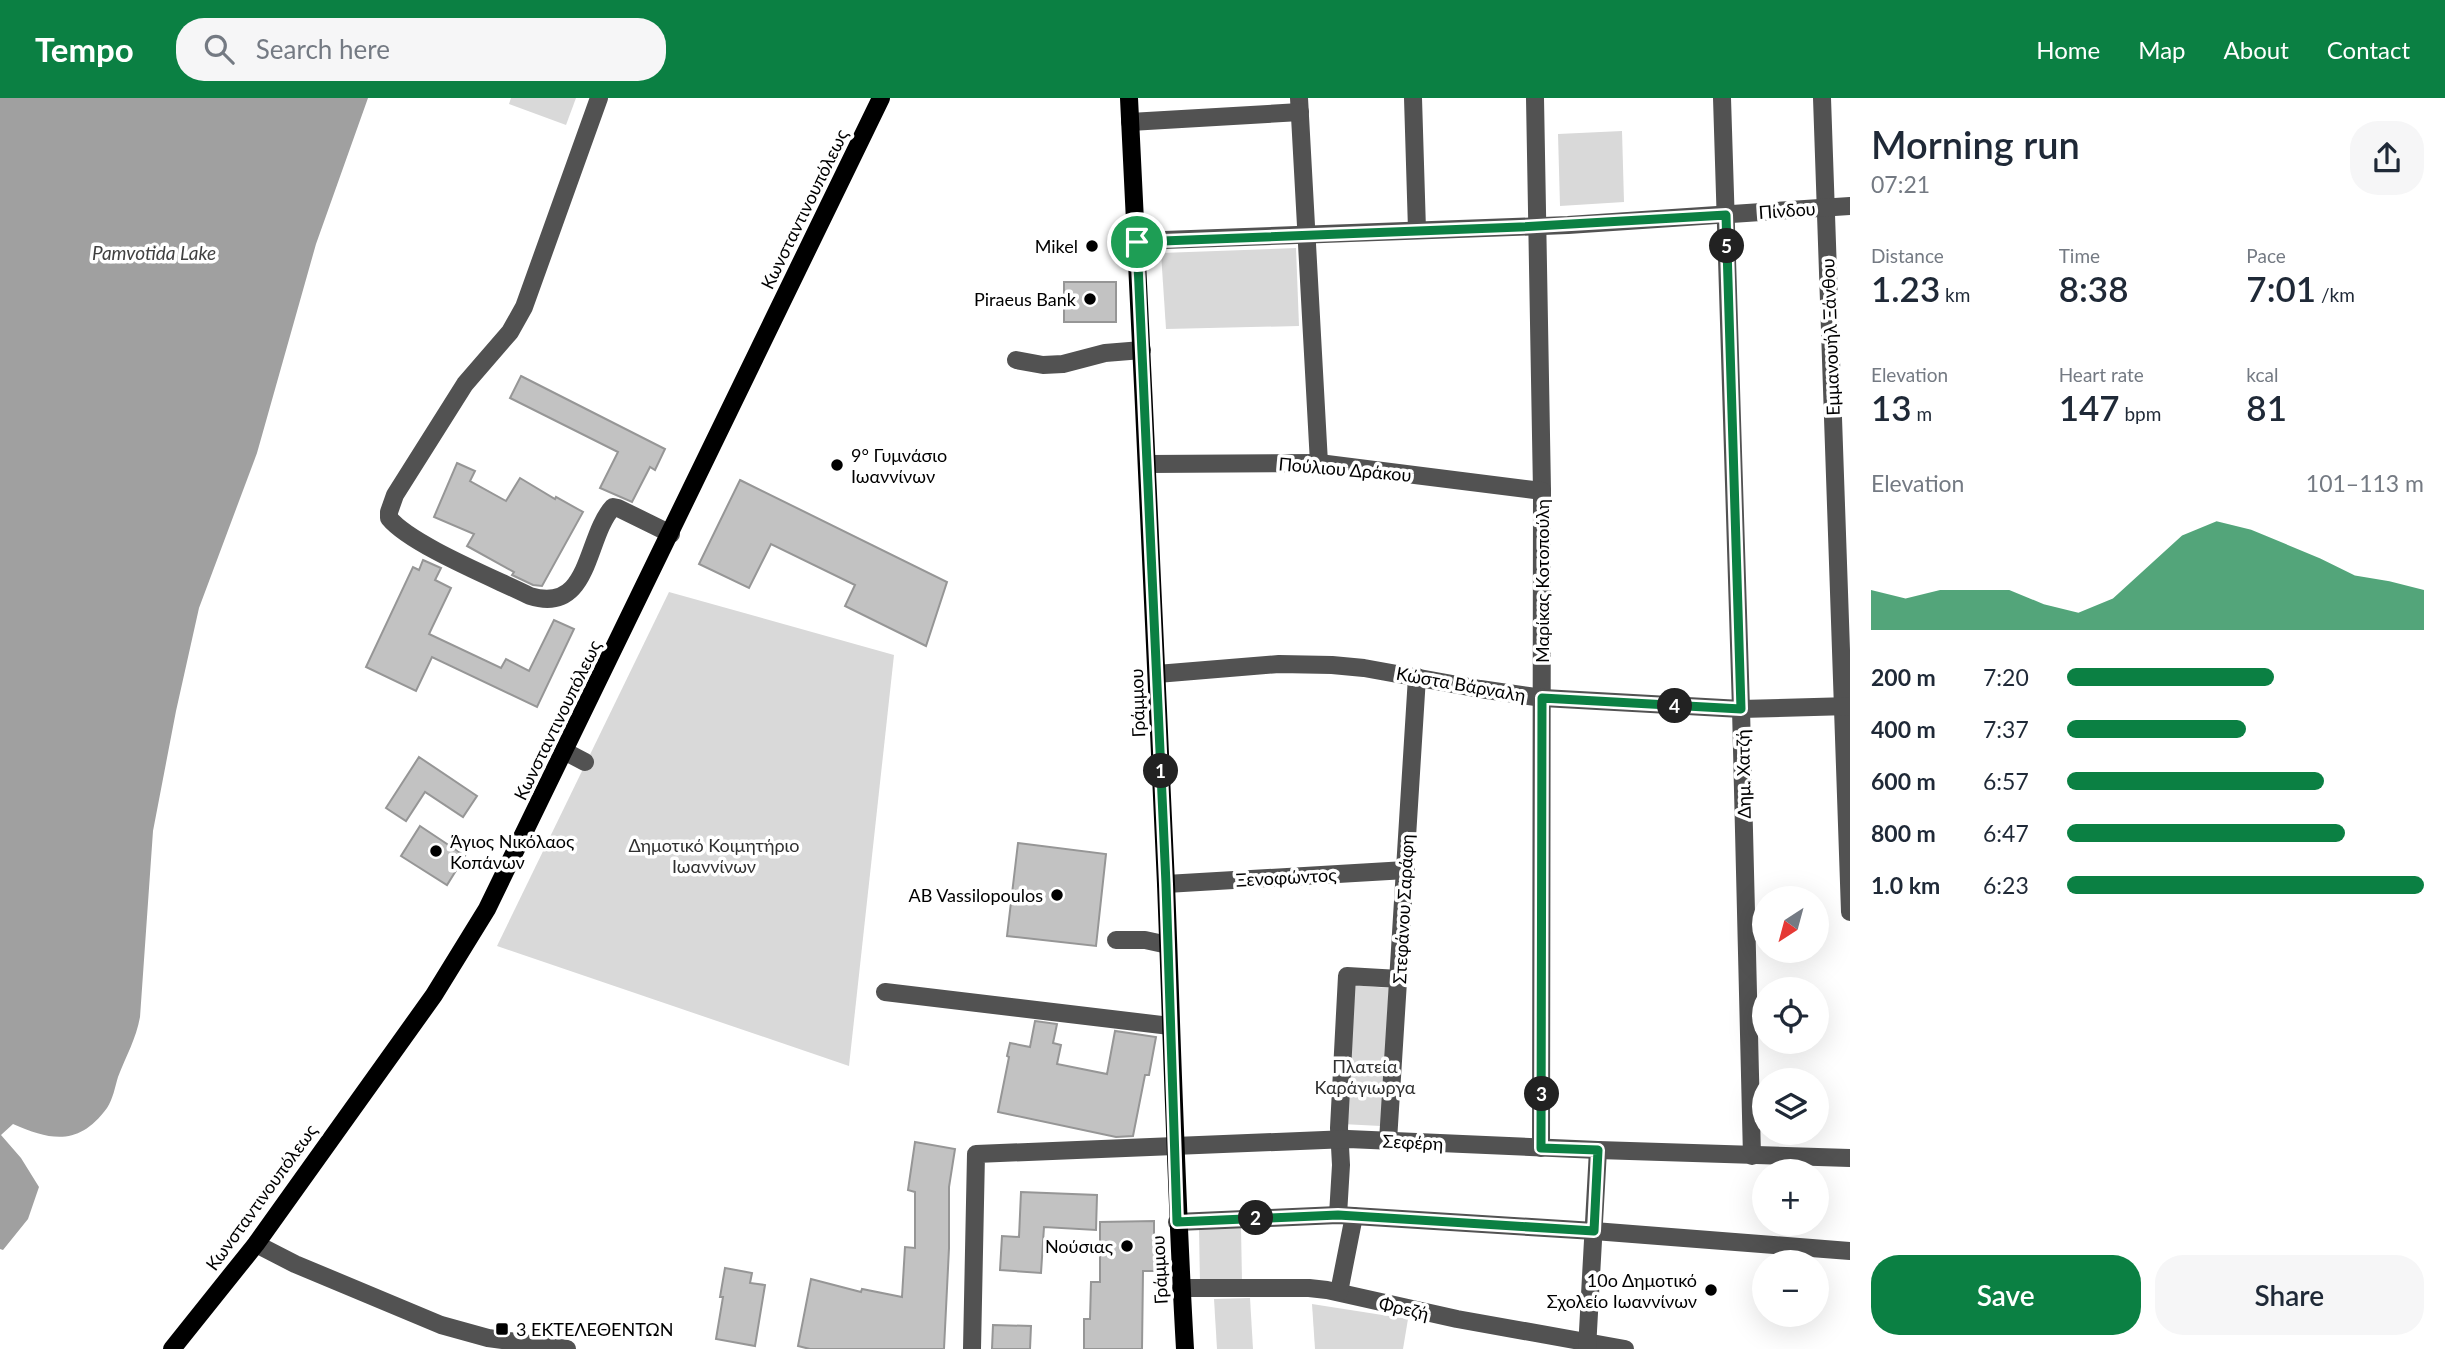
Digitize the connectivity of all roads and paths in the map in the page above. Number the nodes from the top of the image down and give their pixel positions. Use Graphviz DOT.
graph roads {
  1 [pos="599,98"];
  2 [pos="881,98"];
  3 [pos="1129,98"];
  4 [pos="1413,98"];
  5 [pos="1535,98"];
  6 [pos="1722,98"];
  7 [pos="1822,98"];
  8 [pos="1300,105"];
  9 [pos="1130,122"];
  10 [pos="1850,206"];
  11 [pos="1826,208"];
  12 [pos="1726,215"];
  13 [pos="1538,226"];
  14 [pos="1416,230"];
  15 [pos="1307,234"];
  16 [pos="1137,242"];
  17 [pos="1142,350"];
  18 [pos="1016,360"];
  19 [pos="1319,463"];
  20 [pos="1148,464"];
  21 [pos="1542,491"];
  22 [pos="671,534"];
  23 [pos="1157,674"];
  24 [pos="1417,677"];
  25 [pos="1542,698"];
  26 [pos="1846,706"];
  27 [pos="1741,709"];
  28 [pos="564,751"];
  29 [pos="585,762"];
  30 [pos="1406,870"];
  31 [pos="1166,884"];
  32 [pos="1850,912"];
  33 [pos="1116,940"];
  34 [pos="1167,945"];
  35 [pos="1399,979"];
  36 [pos="886,992"];
  37 [pos="1170,1026"];
  38 [pos="1339,1139"];
  39 [pos="1388,1141"];
  40 [pos="1174,1147"];
  41 [pos="1541,1148"];
  42 [pos="1598,1150"];
  43 [pos="1752,1156"];
  44 [pos="1850,1158"];
  45 [pos="1346,1216"];
  46 [pos="1177,1222"];
  47 [pos="1594,1231"];
  48 [pos="256,1244"];
  49 [pos="1850,1251"];
  50 [pos="1181,1288"];
  51 [pos="1339,1292"];
  52 [pos="1587,1346"];
  53 [pos="537,1347"];
  54 [pos="172,1349"];
  55 [pos="567,1349"];
  56 [pos="972,1349"];
  57 [pos="1185,1349"];
  58 [pos="1625,1349"];
  1 -- 22 [label="street"];
  2 -- 22 [label="main road, Κωνσταντινουπόλεως"];
  3 -- 9 [label="main road, Γράμμου"];
  4 -- 14 [label="street"];
  5 -- 13 [label="street, Μαρίκας Κοτοπούλη"];
  6 -- 12 [label="street, Δημ. Χατζή"];
  7 -- 11 [label="street, Εμμανουήλ Ξάνθου"];
  8 -- 9 [label="street"];
  8 -- 15 [label="street"];
  9 -- 16 [label="main road, Γράμμου"];
  10 -- 11 [label="street, Πίνδου"];
  11 -- 12 [label="street, Πίνδου"];
  11 -- 26 [label="street, Εμμανουήλ Ξάνθου"];
  12 -- 13 [label="street, Πίνδου"];
  12 -- 27 [label="street, Δημ. Χατζή"];
  13 -- 14 [label="street, Πίνδου"];
  13 -- 21 [label="street, Μαρίκας Κοτοπούλη"];
  14 -- 15 [label="street, Πίνδου"];
  15 -- 16 [label="street, Πίνδου"];
  15 -- 19 [label="street"];
  16 -- 17 [label="main road, Γράμμου"];
  17 -- 18 [label="street"];
  17 -- 20 [label="main road, Γράμμου"];
  19 -- 20 [label="street, Πούλιου Δράκου"];
  19 -- 21 [label="street, Πούλιου Δράκου"];
  20 -- 23 [label="main road, Γράμμου"];
  21 -- 25 [label="street, Μαρίκας Κοτοπούλη"];
  22 -- 28 [label="main road, Κωνσταντινουπόλεως"];
  23 -- 24 [label="street, Κώστα Βάρναλη"];
  23 -- 31 [label="main road, Γράμμου"];
  24 -- 25 [label="street, Κώστα Βάρναλη"];
  24 -- 30 [label="street, Στεφάνου Σαράφη"];
  25 -- 27 [label="street, Κώστα Βάρναλη"];
  25 -- 41 [label="street, Μαρίκας Κοτοπούλη"];
  26 -- 27 [label="street, Κώστα Βάρναλη"];
  26 -- 32 [label="street, Εμμανουήλ Ξάνθου"];
  27 -- 43 [label="street, Δημ. Χατζή"];
  28 -- 29 [label="street"];
  28 -- 48 [label="main road, Κωνσταντινουπόλεως"];
  30 -- 31 [label="street, Ξενοφώντος"];
  30 -- 35 [label="street, Στεφάνου Σαράφη"];
  31 -- 34 [label="main road, Γράμμου"];
  33 -- 34 [label="street"];
  34 -- 37 [label="main road, Γράμμου"];
  35 -- 38 [label="street"];
  35 -- 39 [label="street, Στεφάνου Σαράφη"];
  36 -- 37 [label="street"];
  37 -- 40 [label="main road, Γράμμου"];
  38 -- 39 [label="street, Σεφέρη"];
  38 -- 40 [label="street, Σεφέρη"];
  38 -- 45 [label="street"];
  39 -- 41 [label="street, Σεφέρη"];
  40 -- 46 [label="main road, Γράμμου"];
  40 -- 56 [label="street, Σεφέρη"];
  41 -- 42 [label="street, Σεφέρη"];
  42 -- 43 [label="street, Σεφέρη"];
  42 -- 47 [label="street"];
  43 -- 44 [label="street, Σεφέρη"];
  45 -- 46 [label="street"];
  45 -- 47 [label="street"];
  45 -- 51 [label="street"];
  46 -- 50 [label="main road, Γράμμου"];
  47 -- 49 [label="street"];
  47 -- 52 [label="street"];
  48 -- 53 [label="street"];
  48 -- 54 [label="main road, Κωνσταντινουπόλεως"];
  50 -- 51 [label="street, Φρεζή"];
  50 -- 57 [label="main road, Γράμμου"];
  51 -- 52 [label="street, Φρεζή"];
  52 -- 58 [label="street, Φρεζή"];
  53 -- 55 [label="street"];
}
